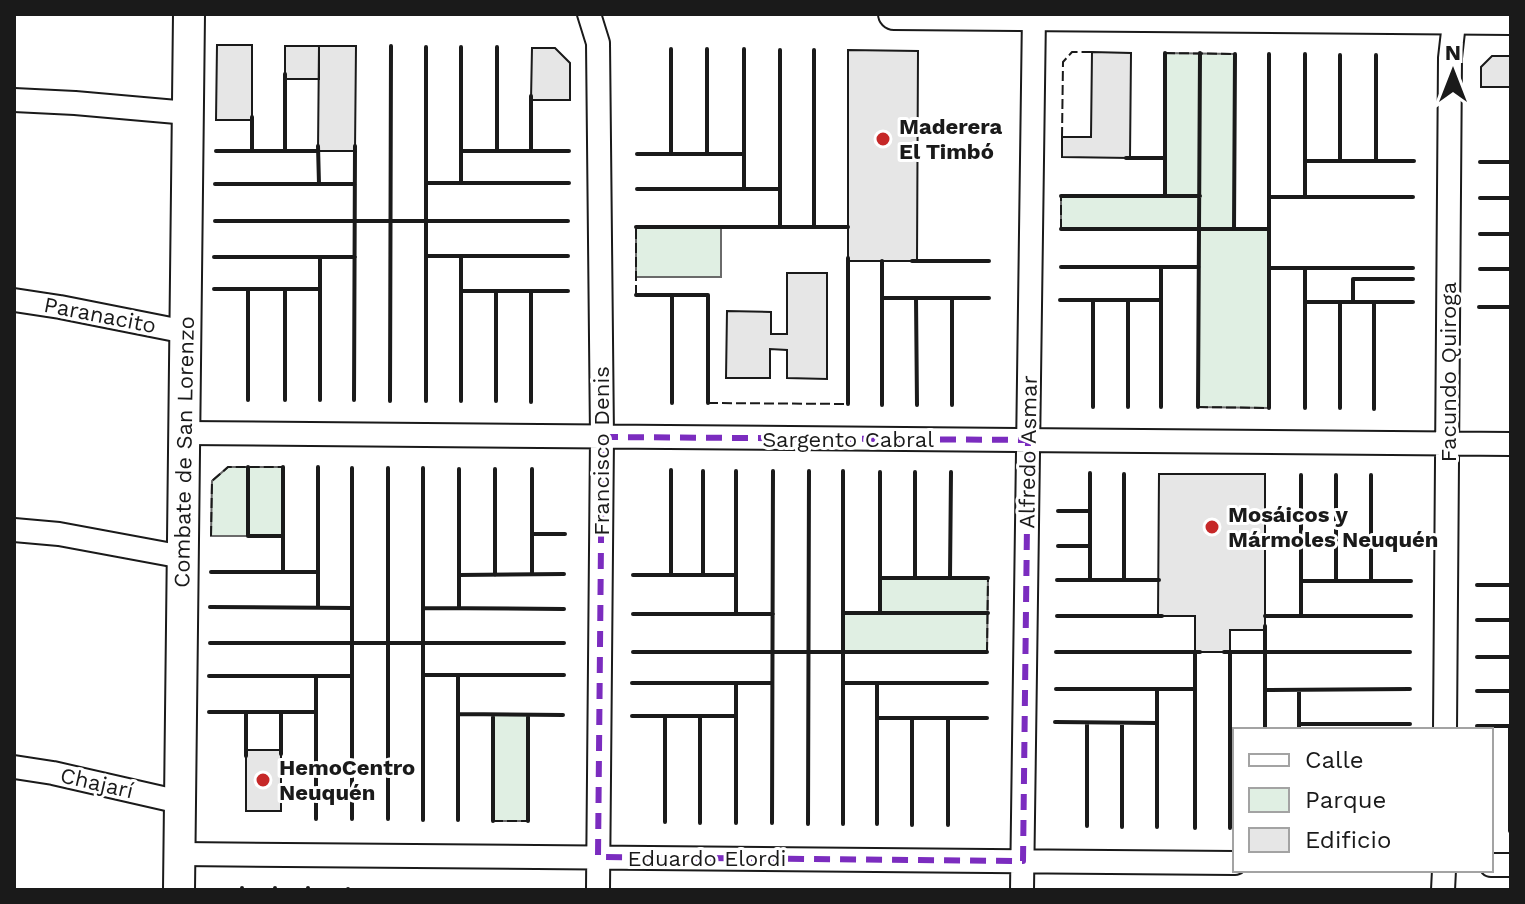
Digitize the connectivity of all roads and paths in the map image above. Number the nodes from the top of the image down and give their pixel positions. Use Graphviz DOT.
graph roads {
  1 [pos="189,14"];
  2 [pos="589,14"];
  3 [pos="894,14"];
  4 [pos="1034,15"];
  5 [pos="1325,16"];
  6 [pos="1454,16"];
  7 [pos="1511,19"];
  8 [pos="14,100"];
  9 [pos="188,113"];
  10 [pos="14,300"];
  11 [pos="186,332"];
  12 [pos="184,433"];
  13 [pos="602,437"];
  14 [pos="1028,440"];
  15 [pos="1447,443"];
  16 [pos="1511,444"];
  17 [pos="14,530"];
  18 [pos="183,557"];
  19 [pos="1445,728"];
  20 [pos="14,767"];
  21 [pos="180,802"];
  22 [pos="180,854"];
  23 [pos="598,857"];
  24 [pos="1023,861"];
  25 [pos="1233,863"];
  26 [pos="179,890"];
  27 [pos="598,890"];
  28 [pos="1022,890"];
  1 -- 9 [label="main road, Combate de San Lorenzo"];
  2 -- 13 [label="street, Francisco Denis"];
  3 -- 4 [label="main road"];
  4 -- 5 [label="main road"];
  4 -- 14 [label="street, Alfredo Asmar"];
  5 -- 6 [label="main road"];
  6 -- 7 [label="main road"];
  6 -- 15 [label="street, Facundo Quiroga"];
  8 -- 9 [label="street"];
  9 -- 11 [label="main road, Combate de San Lorenzo"];
  10 -- 11 [label="street, Paranacito"];
  11 -- 12 [label="main road, Combate de San Lorenzo"];
  12 -- 13 [label="street, Sargento Cabral"];
  12 -- 18 [label="main road, Combate de San Lorenzo"];
  13 -- 14 [label="street, Sargento Cabral"];
  13 -- 23 [label="street, Francisco Denis"];
  14 -- 15 [label="street, Sargento Cabral"];
  14 -- 24 [label="street, Alfredo Asmar"];
  15 -- 16 [label="street, Sargento Cabral"];
  15 -- 19 [label="street, Facundo Quiroga"];
  17 -- 18 [label="street"];
  18 -- 21 [label="main road, Combate de San Lorenzo"];
  20 -- 21 [label="street, Chajarí"];
  21 -- 22 [label="main road, Combate de San Lorenzo"];
  22 -- 23 [label="street, Eduardo Elordi"];
  22 -- 26 [label="main road, Combate de San Lorenzo"];
  23 -- 24 [label="street, Eduardo Elordi"];
  23 -- 27 [label="street, Francisco Denis"];
  24 -- 25 [label="street, Eduardo Elordi"];
  24 -- 28 [label="street, Alfredo Asmar"];
}
